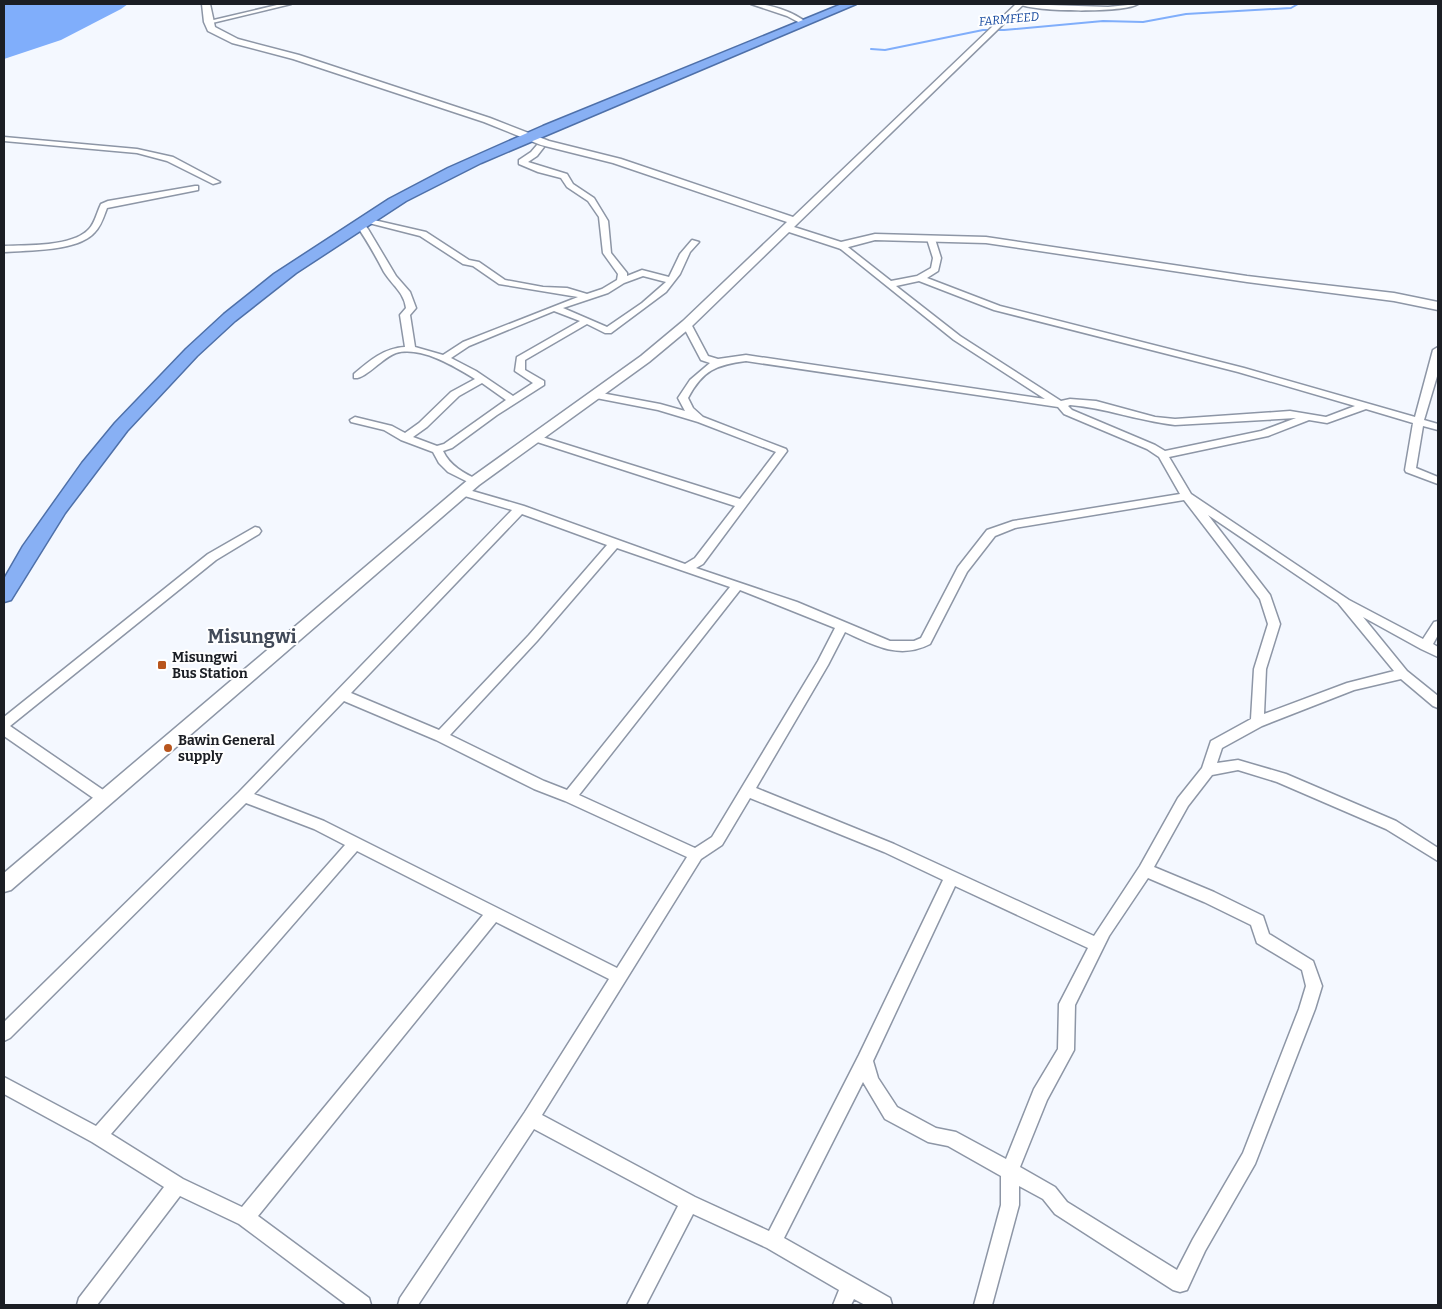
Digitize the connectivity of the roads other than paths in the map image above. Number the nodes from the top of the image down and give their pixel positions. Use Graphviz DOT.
graph roads {
  1 [pos="206,4"];
  2 [pos="288,4"];
  3 [pos="754,4"];
  4 [pos="851,4"];
  5 [pos="1021,4"];
  6 [pos="1135,4"];
  7 [pos="208,22"];
  8 [pos="804,23"];
  9 [pos="4,139"];
  10 [pos="535,142"];
  11 [pos="216,182"];
  12 [pos="195,188"];
  13 [pos="364,222"];
  14 [pos="790,225"];
  15 [pos="931,239"];
  16 [pos="695,242"];
  17 [pos="841,246"];
  18 [pos="4,249"];
  19 [pos="920,278"];
  20 [pos="670,280"];
  21 [pos="621,281"];
  22 [pos="891,284"];
  23 [pos="588,296"];
  24 [pos="1438,306"];
  25 [pos="554,308"];
  26 [pos="586,321"];
  27 [pos="688,324"];
  28 [pos="410,349"];
  29 [pos="1438,350"];
  30 [pos="443,360"];
  31 [pos="718,362"];
  32 [pos="357,376"];
  33 [pos="482,379"];
  34 [pos="596,395"];
  35 [pos="512,400"];
  36 [pos="1061,404"];
  37 [pos="1365,406"];
  38 [pos="1308,417"];
  39 [pos="355,420"];
  40 [pos="702,420"];
  41 [pos="1419,421"];
  42 [pos="1438,427"];
  43 [pos="405,438"];
  44 [pos="535,438"];
  45 [pos="438,450"];
  46 [pos="1164,455"];
  47 [pos="1438,481"];
  48 [pos="468,487"];
  49 [pos="1187,496"];
  50 [pos="742,504"];
  51 [pos="520,509"];
  52 [pos="255,531"];
  53 [pos="615,543"];
  54 [pos="686,570"];
  55 [pos="738,585"];
  56 [pos="4,594"];
  57 [pos="1342,600"];
  58 [pos="1438,624"];
  59 [pos="842,626"];
  60 [pos="1425,646"];
  61 [pos="1438,652"];
  62 [pos="1403,674"];
  63 [pos="341,694"];
  64 [pos="1438,703"];
  65 [pos="1257,722"];
  66 [pos="4,724"];
  67 [pos="4,729"];
  68 [pos="441,736"];
  69 [pos="1208,770"];
  70 [pos="748,792"];
  71 [pos="244,796"];
  72 [pos="570,796"];
  73 [pos="104,798"];
  74 [pos="355,843"];
  75 [pos="696,855"];
  76 [pos="1438,855"];
  77 [pos="1145,870"];
  78 [pos="952,876"];
  79 [pos="4,884"];
  80 [pos="494,913"];
  81 [pos="1097,945"];
  82 [pos="620,977"];
  83 [pos="4,1033"];
  84 [pos="866,1061"];
  85 [pos="4,1085"];
  86 [pos="531,1118"];
  87 [pos="98,1136"];
  88 [pos="1010,1171"];
  89 [pos="178,1185"];
  90 [pos="689,1203"];
  91 [pos="245,1218"];
  92 [pos="773,1242"];
  93 [pos="850,1287"];
  94 [pos="86,1305"];
  95 [pos="362,1305"];
  96 [pos="407,1305"];
  97 [pos="636,1305"];
  98 [pos="842,1305"];
  99 [pos="883,1305"];
  100 [pos="983,1305"];
  1 -- 7 [label="street"];
  2 -- 7 [label="street"];
  3 -- 8 [label="street"];
  4 -- 8 [label="highway"];
  5 -- 6 [label="street"];
  5 -- 14 [label="street"];
  7 -- 10 [label="street"];
  8 -- 10 [label="highway"];
  9 -- 11 [label="street"];
  10 -- 13 [label="highway"];
  10 -- 14 [label="street"];
  10 -- 21 [label="street"];
  12 -- 18 [label="street"];
  13 -- 23 [label="street"];
  13 -- 28 [label="street"];
  13 -- 56 [label="highway"];
  14 -- 17 [label="street"];
  14 -- 27 [label="street"];
  15 -- 17 [label="street"];
  15 -- 19 [label="street"];
  15 -- 24 [label="street"];
  16 -- 20 [label="street"];
  17 -- 22 [label="street"];
  19 -- 22 [label="street"];
  19 -- 37 [label="street"];
  20 -- 21 [label="street"];
  20 -- 26 [label="street"];
  21 -- 23 [label="street"];
  22 -- 36 [label="street"];
  23 -- 25 [label="street"];
  25 -- 26 [label="street"];
  25 -- 30 [label="street"];
  26 -- 35 [label="street"];
  27 -- 31 [label="street"];
  27 -- 34 [label="street"];
  28 -- 30 [label="street"];
  28 -- 32 [label="street"];
  29 -- 41 [label="street"];
  30 -- 33 [label="street"];
  31 -- 36 [label="street"];
  31 -- 40 [label="street"];
  33 -- 35 [label="street"];
  33 -- 43 [label="street"];
  34 -- 40 [label="street"];
  34 -- 44 [label="street"];
  35 -- 45 [label="street"];
  36 -- 38 [label="street"];
  36 -- 46 [label="street"];
  37 -- 38 [label="street"];
  37 -- 41 [label="street"];
  38 -- 46 [label="street"];
  39 -- 43 [label="street"];
  40 -- 50 [label="street"];
  41 -- 42 [label="street"];
  41 -- 47 [label="street"];
  43 -- 45 [label="street"];
  44 -- 48 [label="street"];
  44 -- 50 [label="street"];
  45 -- 48 [label="street"];
  46 -- 49 [label="street"];
  48 -- 51 [label="street"];
  48 -- 73 [label="street"];
  49 -- 57 [label="street"];
  49 -- 59 [label="street"];
  49 -- 65 [label="street"];
  50 -- 54 [label="street"];
  51 -- 53 [label="street"];
  51 -- 63 [label="street"];
  52 -- 66 [label="street"];
  53 -- 54 [label="street"];
  53 -- 68 [label="street"];
  54 -- 55 [label="street"];
  55 -- 59 [label="street"];
  55 -- 72 [label="street"];
  57 -- 60 [label="street"];
  57 -- 62 [label="street"];
  58 -- 60 [label="street"];
  59 -- 70 [label="street"];
  60 -- 61 [label="street"];
  62 -- 64 [label="street"];
  62 -- 65 [label="street"];
  63 -- 68 [label="street"];
  63 -- 71 [label="street"];
  65 -- 69 [label="street"];
  67 -- 73 [label="street"];
  68 -- 72 [label="street"];
  69 -- 76 [label="street"];
  69 -- 77 [label="street"];
  70 -- 75 [label="street"];
  70 -- 78 [label="street"];
  71 -- 74 [label="street"];
  71 -- 83 [label="street"];
  72 -- 75 [label="street"];
  73 -- 79 [label="street"];
  74 -- 80 [label="street"];
  74 -- 87 [label="street"];
  75 -- 82 [label="street"];
  77 -- 81 [label="street"];
  77 -- 88 [label="street"];
  78 -- 81 [label="street"];
  78 -- 84 [label="street"];
  80 -- 82 [label="street"];
  80 -- 91 [label="street"];
  81 -- 88 [label="street"];
  82 -- 86 [label="street"];
  84 -- 88 [label="street"];
  84 -- 92 [label="street"];
  85 -- 87 [label="street"];
  86 -- 90 [label="street"];
  86 -- 96 [label="street"];
  87 -- 89 [label="street"];
  88 -- 100 [label="street"];
  89 -- 91 [label="street"];
  89 -- 94 [label="street"];
  90 -- 92 [label="street"];
  90 -- 97 [label="street"];
  91 -- 95 [label="street"];
  92 -- 93 [label="street"];
  93 -- 98 [label="street"];
  93 -- 99 [label="street"];
}
